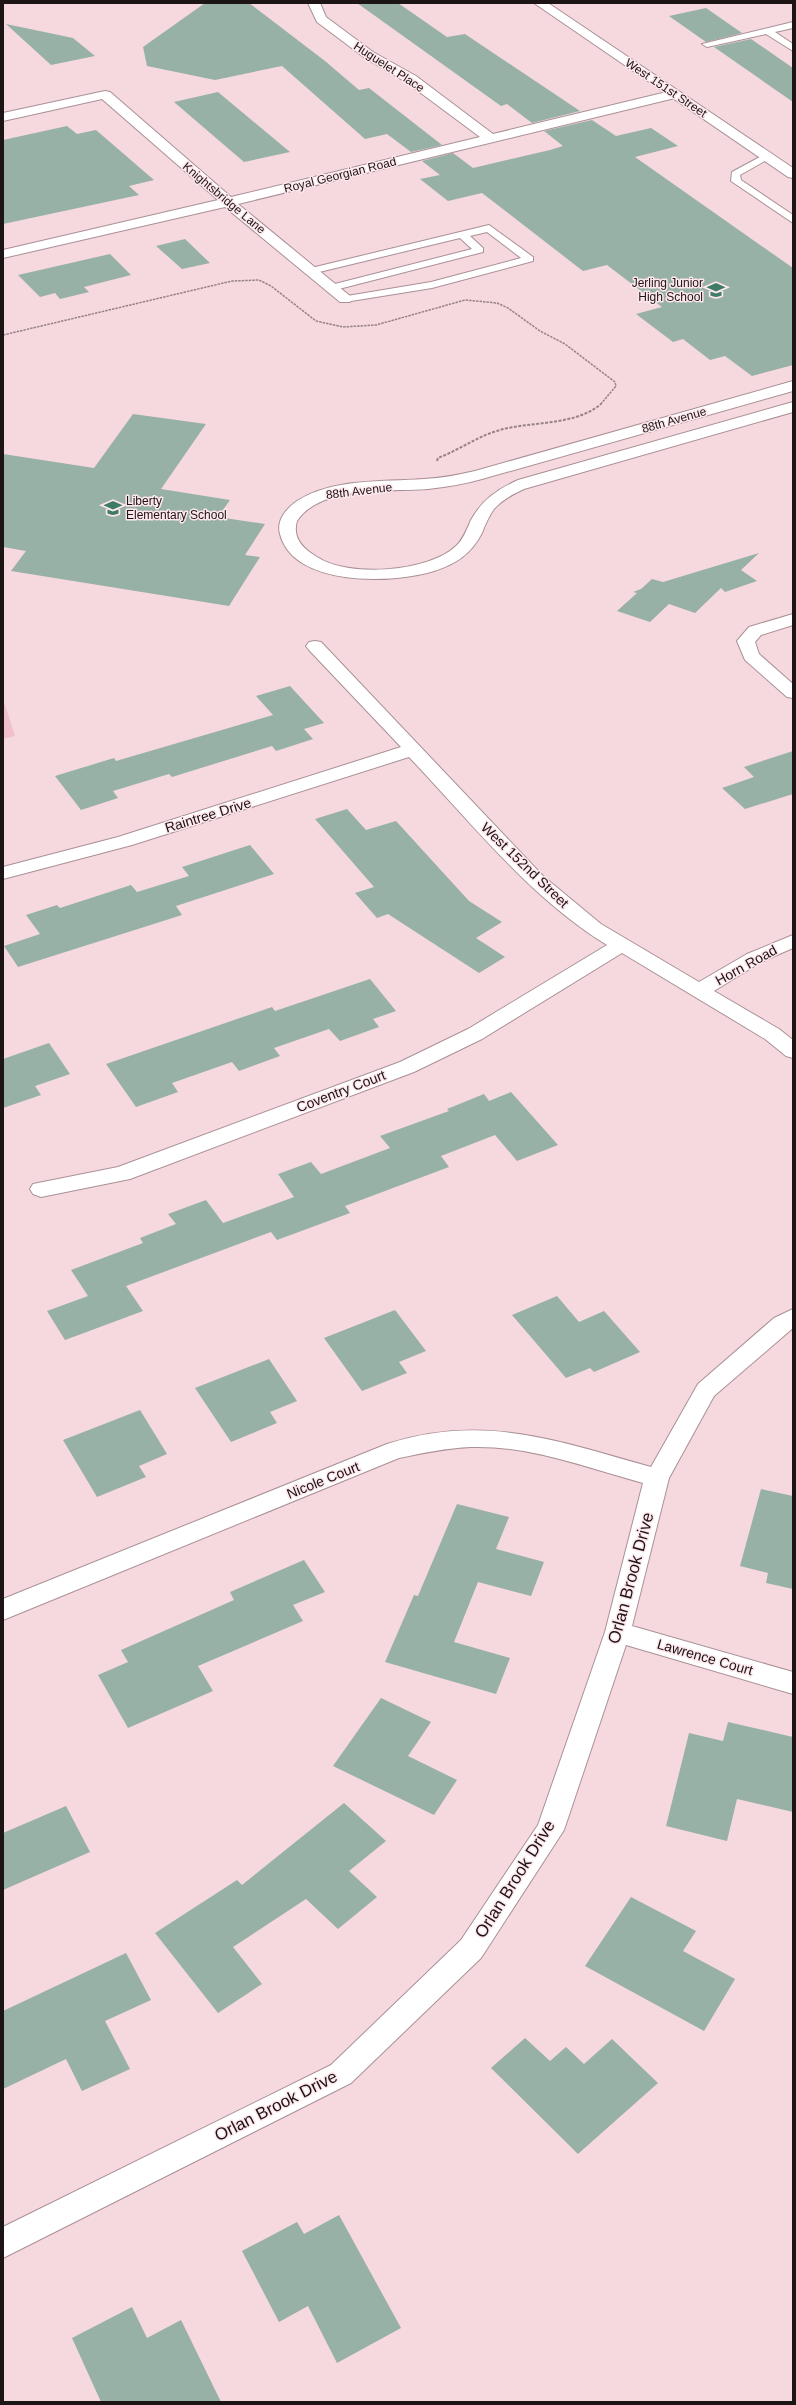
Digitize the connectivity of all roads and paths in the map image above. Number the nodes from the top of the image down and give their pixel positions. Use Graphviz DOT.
graph roads {
  1 [pos="314,3"];
  2 [pos="540,3"];
  3 [pos="793,25"];
  4 [pos="768,30"];
  5 [pos="707,44"];
  6 [pos="793,48"];
  7 [pos="676,94"];
  8 [pos="3,117"];
  9 [pos="491,139"];
  10 [pos="767,156"];
  11 [pos="793,174"];
  12 [pos="228,202"];
  13 [pos="793,220"];
  14 [pos="462,234"];
  15 [pos="3,254"];
  16 [pos="311,271"];
  17 [pos="331,288"];
  18 [pos="345,299"];
  19 [pos="3,335"];
  20 [pos="793,386"];
  21 [pos="793,407"];
  22 [pos="438,484"];
  23 [pos="793,619"];
  24 [pos="315,646"];
  25 [pos="793,693"];
  26 [pos="411,750"];
  27 [pos="3,872"];
  28 [pos="793,941"];
  29 [pos="621,945"];
  30 [pos="700,990"];
  31 [pos="793,1051"];
  32 [pos="41,1189"];
  33 [pos="793,1317"];
  34 [pos="657,1478"];
  35 [pos="3,1610"];
  36 [pos="618,1632"];
  37 [pos="793,1683"];
  38 [pos="3,2243"];
  1 -- 9 [label="street, Huguelet Place"];
  2 -- 7 [label="street, West 151st Street"];
  3 -- 4 [label="lane"];
  4 -- 5 [label="lane"];
  4 -- 6 [label="lane"];
  7 -- 9 [label="street, Royal Georgian Road"];
  7 -- 10 [label="street, West 151st Street"];
  8 -- 12 [label="street, Knightsbridge Lane"];
  9 -- 12 [label="street, Royal Georgian Road"];
  10 -- 11 [label="street, West 151st Street"];
  10 -- 13 [label="lane"];
  12 -- 15 [label="street, Royal Georgian Road"];
  12 -- 16 [label="street, Knightsbridge Lane"];
  14 -- 16 [label="lane"];
  14 -- 17 [label="lane"];
  14 -- 18 [label="lane"];
  16 -- 17 [label="street, Knightsbridge Lane"];
  17 -- 18 [label="street, Knightsbridge Lane"];
  19 -- 22 [label="path"];
  20 -- 22 [label="street, 88th Avenue"];
  21 -- 22 [label="street, 88th Avenue"];
  23 -- 25 [label="street"];
  24 -- 26 [label="street, West 152nd Street"];
  26 -- 27 [label="street, Raintree Drive"];
  26 -- 29 [label="street, West 152nd Street"];
  28 -- 30 [label="street, Horn Road"];
  29 -- 30 [label="street, West 152nd Street"];
  29 -- 32 [label="street, Coventry Court"];
  30 -- 31 [label="street, West 152nd Street"];
  33 -- 34 [label="street, Orlan Brook Drive"];
  34 -- 35 [label="street, Nicole Court"];
  34 -- 36 [label="street, Orlan Brook Drive"];
  36 -- 37 [label="street, Lawrence Court"];
  36 -- 38 [label="street, Orlan Brook Drive"];
}
